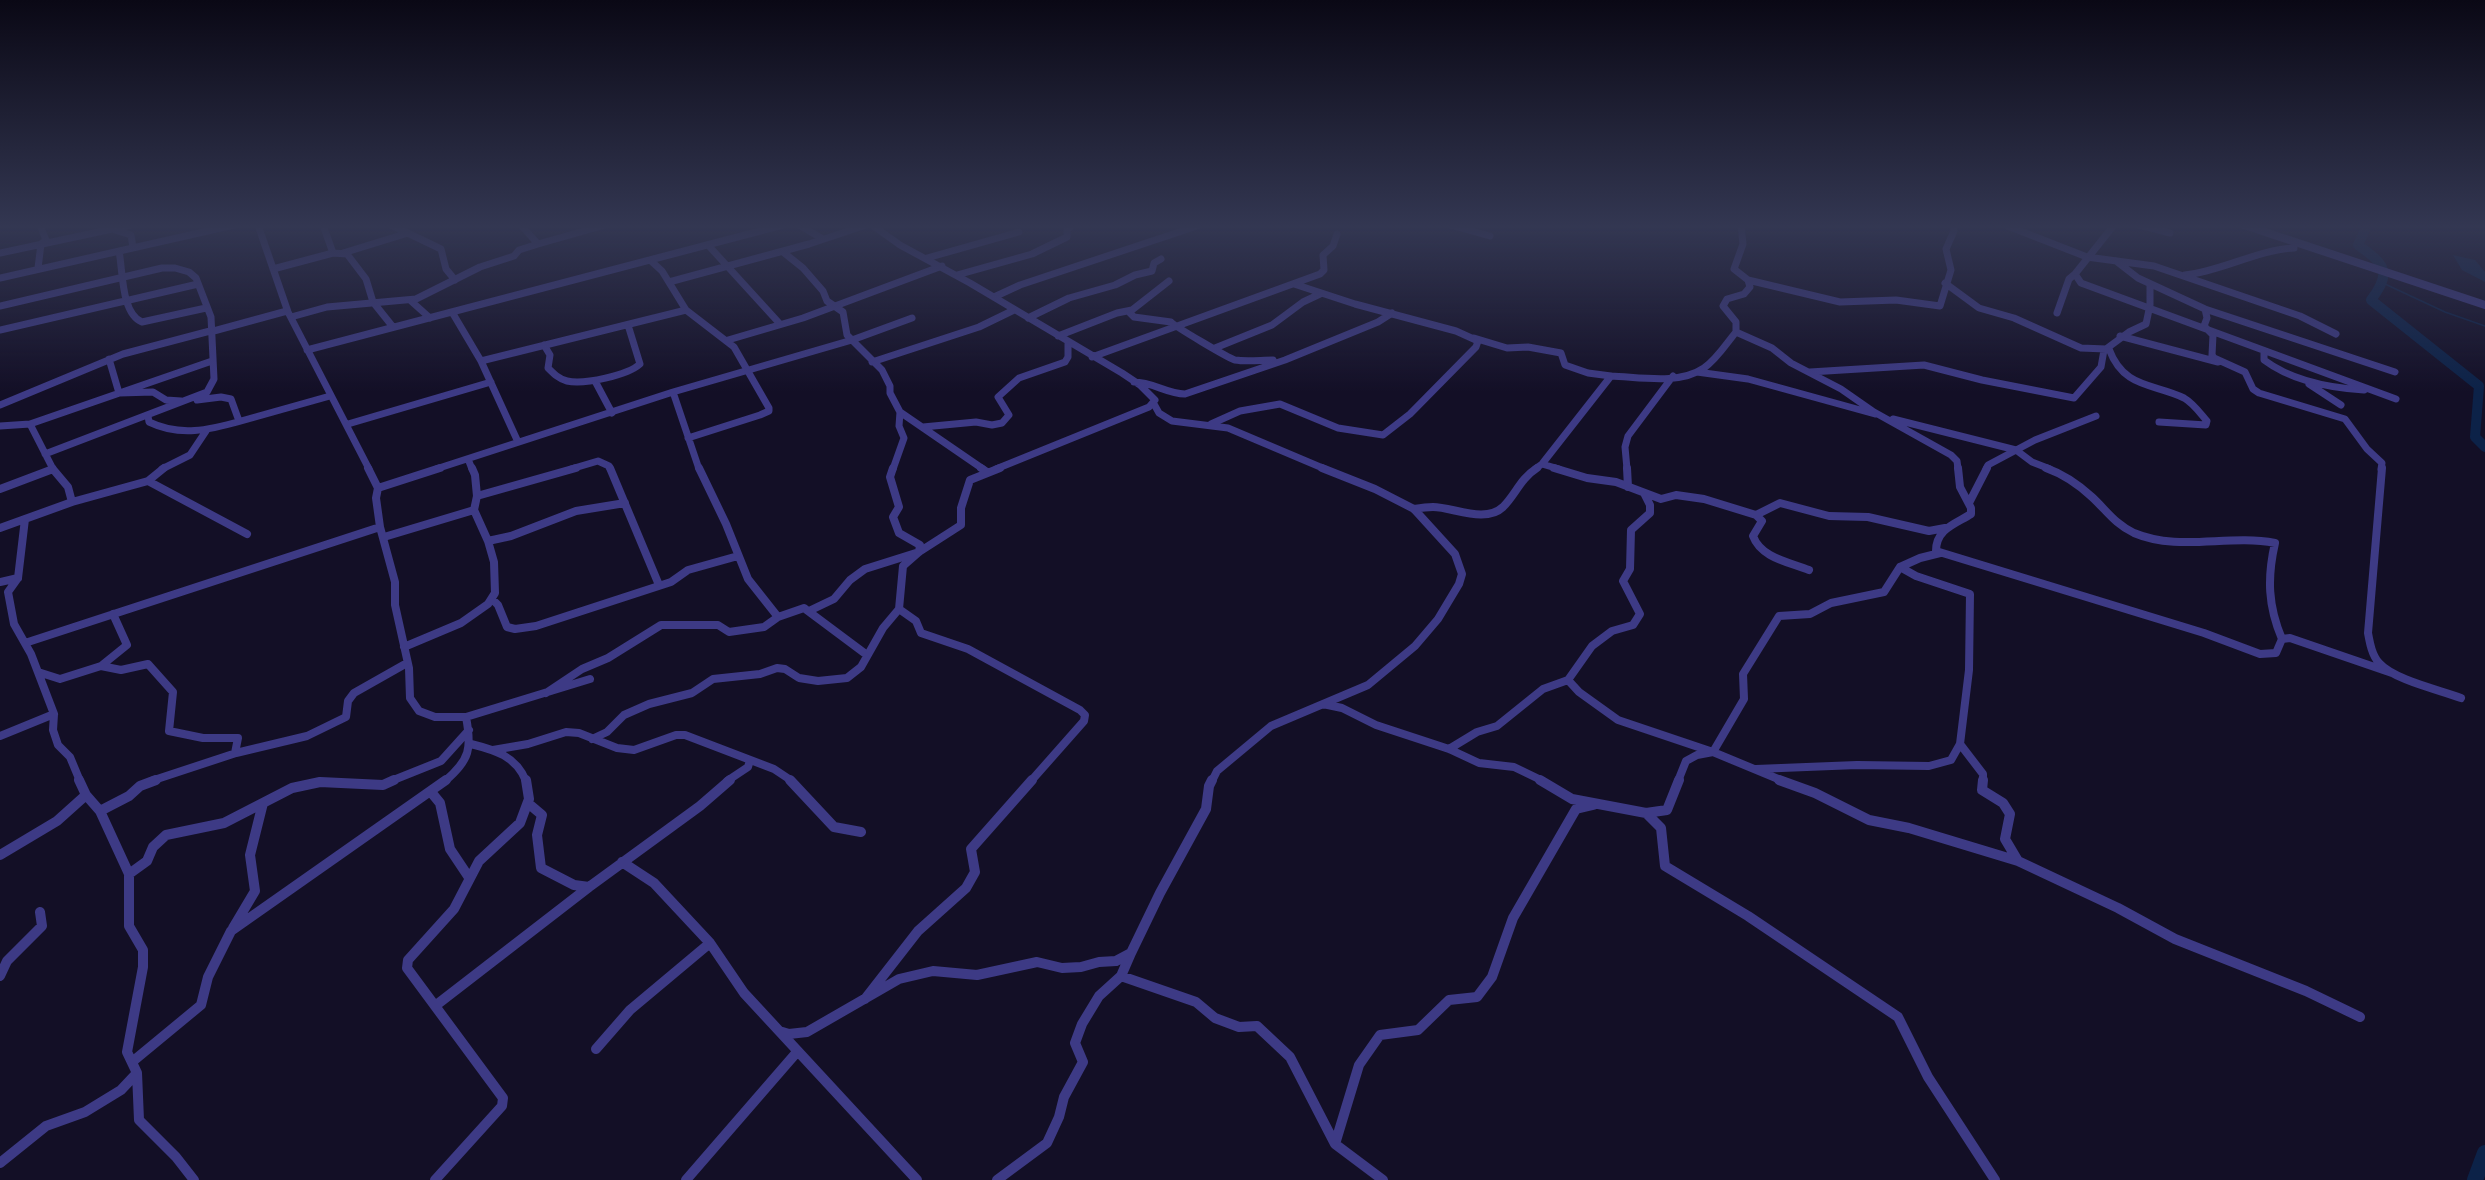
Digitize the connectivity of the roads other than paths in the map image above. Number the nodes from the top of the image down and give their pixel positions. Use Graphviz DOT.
graph roads {
  1 [pos="111,280"];
  2 [pos="124,280"];
  3 [pos="197,280"];
  4 [pos="277,280"];
  5 [pos="366,280"];
  6 [pos="455,280"];
  7 [pos="574,280"];
  8 [pos="677,280"];
  9 [pos="741,280"];
  10 [pos="813,280"];
  11 [pos="905,280"];
  12 [pos="966,280"];
  13 [pos="1035,280"];
  14 [pos="1124,280"];
  15 [pos="1302,280"];
  16 [pos="1748,280"];
  17 [pos="1946,280"];
  18 [pos="2069,280"];
  19 [pos="2078,280"];
  20 [pos="2135,280"];
  21 [pos="2142,280"];
  22 [pos="2196,280"];
  23 [pos="2409,280"];
  24 [pos="1169,281"];
  25 [pos="669,282"];
  26 [pos="1945,283"];
  27 [pos="198,284"];
  28 [pos="1294,284"];
  29 [pos="2150,284"];
  30 [pos="1320,294"];
  31 [pos="2151,296"];
  32 [pos="994,297"];
  33 [pos="125,300"];
  34 [pos="411,301"];
  35 [pos="373,302"];
  36 [pos="2485,305"];
  37 [pos="0,306"];
  38 [pos="837,306"];
  39 [pos="206,308"];
  40 [pos="2148,308"];
  41 [pos="2205,309"];
  42 [pos="686,310"];
  43 [pos="1014,310"];
  44 [pos="1128,311"];
  45 [pos="452,312"];
  46 [pos="1392,313"];
  47 [pos="2057,313"];
  48 [pos="289,314"];
  49 [pos="430,318"];
  50 [pos="912,318"];
  51 [pos="1028,318"];
  52 [pos="780,324"];
  53 [pos="628,325"];
  54 [pos="393,327"];
  55 [pos="1175,327"];
  56 [pos="0,330"];
  57 [pos="2206,330"];
  58 [pos="210,332"];
  59 [pos="1736,332"];
  60 [pos="2336,334"];
  61 [pos="1058,336"];
  62 [pos="2120,336"];
  63 [pos="1474,338"];
  64 [pos="728,340"];
  65 [pos="852,340"];
  66 [pos="1068,342"];
  67 [pos="544,345"];
  68 [pos="1215,348"];
  69 [pos="307,350"];
  70 [pos="2106,350"];
  71 [pos="2264,351"];
  72 [pos="1092,357"];
  73 [pos="109,360"];
  74 [pos="1285,360"];
  75 [pos="481,361"];
  76 [pos="212,362"];
  77 [pos="872,362"];
  78 [pos="2224,363"];
  79 [pos="748,371"];
  80 [pos="1697,372"];
  81 [pos="1810,372"];
  82 [pos="2395,372"];
  83 [pos="1611,376"];
  84 [pos="1673,376"];
  85 [pos="595,381"];
  86 [pos="2303,381"];
  87 [pos="491,382"];
  88 [pos="1134,382"];
  89 [pos="2371,390"];
  90 [pos="673,392"];
  91 [pos="119,393"];
  92 [pos="330,396"];
  93 [pos="2396,399"];
  94 [pos="188,400"];
  95 [pos="1154,404"];
  96 [pos="0,405"];
  97 [pos="2341,405"];
  98 [pos="900,412"];
  99 [pos="612,413"];
  100 [pos="148,416"];
  101 [pos="2096,416"];
  102 [pos="1886,417"];
  103 [pos="241,421"];
  104 [pos="2159,422"];
  105 [pos="30,424"];
  106 [pos="348,424"];
  107 [pos="1211,424"];
  108 [pos="0,426"];
  109 [pos="923,427"];
  110 [pos="206,431"];
  111 [pos="688,438"];
  112 [pos="518,442"];
  113 [pos="2016,450"];
  114 [pos="45,454"];
  115 [pos="468,459"];
  116 [pos="1542,464"];
  117 [pos="53,470"];
  118 [pos="987,472"];
  119 [pos="148,481"];
  120 [pos="1628,487"];
  121 [pos="378,488"];
  122 [pos="0,489"];
  123 [pos="1644,493"];
  124 [pos="477,496"];
  125 [pos="72,502"];
  126 [pos="625,502"];
  127 [pos="1969,503"];
  128 [pos="1414,509"];
  129 [pos="474,510"];
  130 [pos="1756,515"];
  131 [pos="25,519"];
  132 [pos="380,527"];
  133 [pos="0,528"];
  134 [pos="1945,528"];
  135 [pos="247,534"];
  136 [pos="384,537"];
  137 [pos="488,541"];
  138 [pos="919,552"];
  139 [pos="1941,553"];
  140 [pos="738,556"];
  141 [pos="1900,567"];
  142 [pos="1809,570"];
  143 [pos="18,578"];
  144 [pos="0,582"];
  145 [pos="659,585"];
  146 [pos="492,599"];
  147 [pos="899,609"];
  148 [pos="811,610"];
  149 [pos="113,614"];
  150 [pos="778,617"];
  151 [pos="2282,639"];
  152 [pos="25,644"];
  153 [pos="404,647"];
  154 [pos="867,655"];
  155 [pos="407,663"];
  156 [pos="101,666"];
  157 [pos="38,672"];
  158 [pos="2392,673"];
  159 [pos="590,679"];
  160 [pos="1568,680"];
  161 [pos="546,693"];
  162 [pos="2461,698"];
  163 [pos="1323,704"];
  164 [pos="54,714"];
  165 [pos="466,717"];
  166 [pos="469,730"];
  167 [pos="0,736"];
  168 [pos="592,739"];
  169 [pos="471,744"];
  170 [pos="1960,744"];
  171 [pos="1449,748"];
  172 [pos="493,750"];
  173 [pos="1713,752"];
  174 [pos="235,753"];
  175 [pos="750,760"];
  176 [pos="1751,769"];
  177 [pos="431,792"];
  178 [pos="86,795"];
  179 [pos="263,803"];
  180 [pos="530,804"];
  181 [pos="1600,804"];
  182 [pos="100,811"];
  183 [pos="1646,813"];
  184 [pos="861,832"];
  185 [pos="0,855"];
  186 [pos="2018,861"];
  187 [pos="622,862"];
  188 [pos="129,874"];
  189 [pos="468,876"];
  190 [pos="590,886"];
  191 [pos="40,912"];
  192 [pos="231,931"];
  193 [pos="710,943"];
  194 [pos="1131,953"];
  195 [pos="0,976"];
  196 [pos="1121,976"];
  197 [pos="865,999"];
  198 [pos="435,1006"];
  199 [pos="2360,1017"];
  200 [pos="779,1031"];
  201 [pos="596,1049"];
  202 [pos="797,1052"];
  203 [pos="134,1067"];
  204 [pos="1335,1144"];
  205 [pos="0,1163"];
  206 [pos="194,1180"];
  207 [pos="435,1180"];
  208 [pos="686,1180"];
  209 [pos="917,1180"];
  210 [pos="997,1180"];
  211 [pos="1383,1180"];
  212 [pos="1995,1180"];
  1 -- 37 [label="street"];
  2 -- 33 [label="street"];
  3 -- 27 [label="street"];
  4 -- 48 [label="street"];
  5 -- 35 [label="street"];
  6 -- 34 [label="street"];
  7 -- 45 [label="street"];
  8 -- 25 [label="street"];
  9 -- 52 [label="street"];
  10 -- 38 [label="street"];
  11 -- 38 [label="street"];
  12 -- 32 [label="street"];
  13 -- 32 [label="street"];
  14 -- 51 [label="street"];
  15 -- 28 [label="street"];
  16 -- 26 [label="street"];
  16 -- 59 [label="street"];
  17 -- 26 [label="street"];
  18 -- 47 [label="street"];
  19 -- 40 [label="street"];
  20 -- 31 [label="street"];
  21 -- 29 [label="street"];
  22 -- 60 [label="street"];
  23 -- 36 [label="street"];
  24 -- 44 [label="street"];
  25 -- 42 [label="street"];
  26 -- 70 [label="street"];
  27 -- 33 [label="street"];
  27 -- 39 [label="street"];
  28 -- 30 [label="street"];
  28 -- 55 [label="street"];
  29 -- 31 [label="street"];
  29 -- 41 [label="street"];
  30 -- 46 [label="street"];
  30 -- 68 [label="street"];
  31 -- 40 [label="street"];
  32 -- 43 [label="street"];
  33 -- 39 [label="street"];
  33 -- 56 [label="street"];
  34 -- 35 [label="street"];
  34 -- 49 [label="street"];
  35 -- 48 [label="street"];
  35 -- 54 [label="street"];
  38 -- 52 [label="street"];
  38 -- 65 [label="street"];
  39 -- 58 [label="street"];
  40 -- 57 [label="street"];
  40 -- 62 [label="street"];
  41 -- 57 [label="street"];
  41 -- 82 [label="street"];
  42 -- 53 [label="street"];
  42 -- 64 [label="street"];
  43 -- 51 [label="street"];
  43 -- 77 [label="street"];
  44 -- 55 [label="street"];
  44 -- 61 [label="street"];
  45 -- 49 [label="street"];
  45 -- 75 [label="street"];
  46 -- 63 [label="street"];
  46 -- 74 [label="street"];
  48 -- 58 [label="street"];
  48 -- 69 [label="street"];
  49 -- 54 [label="street"];
  50 -- 65 [label="street"];
  51 -- 61 [label="street"];
  52 -- 64 [label="street"];
  53 -- 67 [label="street"];
  53 -- 85 [label="street"];
  54 -- 69 [label="street"];
  55 -- 68 [label="street"];
  55 -- 72 [label="street"];
  57 -- 71 [label="street"];
  57 -- 78 [label="street"];
  58 -- 73 [label="street"];
  58 -- 76 [label="street"];
  59 -- 80 [label="street"];
  59 -- 81 [label="street"];
  61 -- 66 [label="street"];
  62 -- 70 [label="street"];
  62 -- 78 [label="street"];
  63 -- 83 [label="street"];
  63 -- 107 [label="street"];
  64 -- 79 [label="street"];
  65 -- 77 [label="street"];
  65 -- 79 [label="street"];
  66 -- 72 [label="street"];
  66 -- 109 [label="street"];
  67 -- 75 [label="street"];
  67 -- 85 [label="street"];
  68 -- 74 [label="street"];
  69 -- 92 [label="street"];
  70 -- 81 [label="street"];
  70 -- 104 [label="street"];
  71 -- 86 [label="street"];
  71 -- 89 [label="street"];
  72 -- 88 [label="street"];
  73 -- 91 [label="street"];
  73 -- 96 [label="street"];
  74 -- 88 [label="street"];
  75 -- 87 [label="street"];
  76 -- 91 [label="street"];
  76 -- 94 [label="street"];
  77 -- 98 [label="street"];
  78 -- 158 [label="street"];
  79 -- 90 [label="street"];
  79 -- 111 [label="street"];
  80 -- 84 [label="street"];
  80 -- 102 [label="street"];
  81 -- 102 [label="street"];
  83 -- 84 [label="street"];
  83 -- 116 [label="street"];
  84 -- 120 [label="street"];
  85 -- 99 [label="street"];
  86 -- 89 [label="street"];
  86 -- 97 [label="street"];
  87 -- 106 [label="street"];
  87 -- 112 [label="street"];
  88 -- 95 [label="street"];
  89 -- 93 [label="street"];
  90 -- 99 [label="street"];
  90 -- 111 [label="street"];
  91 -- 94 [label="street"];
  91 -- 105 [label="street"];
  92 -- 103 [label="street"];
  92 -- 106 [label="street"];
  94 -- 100 [label="street"];
  94 -- 103 [label="street"];
  95 -- 107 [label="street"];
  95 -- 118 [label="street"];
  98 -- 109 [label="street"];
  98 -- 138 [label="street"];
  99 -- 112 [label="street"];
  100 -- 110 [label="street"];
  100 -- 114 [label="street"];
  101 -- 113 [label="street"];
  102 -- 113 [label="street"];
  102 -- 127 [label="street"];
  103 -- 110 [label="street"];
  105 -- 108 [label="street"];
  105 -- 114 [label="street"];
  106 -- 121 [label="street"];
  107 -- 128 [label="street"];
  109 -- 118 [label="street"];
  110 -- 119 [label="street"];
  111 -- 140 [label="street"];
  112 -- 115 [label="street"];
  113 -- 127 [label="street"];
  113 -- 151 [label="street"];
  114 -- 117 [label="street"];
  115 -- 121 [label="street"];
  115 -- 124 [label="street"];
  116 -- 120 [label="street"];
  116 -- 128 [label="street"];
  117 -- 122 [label="street"];
  117 -- 125 [label="street"];
  118 -- 138 [label="street"];
  119 -- 125 [label="street"];
  119 -- 135 [label="street"];
  120 -- 123 [label="street"];
  121 -- 132 [label="street"];
  123 -- 130 [label="street"];
  123 -- 160 [label="street"];
  124 -- 126 [label="street"];
  124 -- 129 [label="street"];
  125 -- 131 [label="street"];
  126 -- 137 [label="street"];
  126 -- 145 [label="street"];
  127 -- 134 [label="street"];
  128 -- 163 [label="street"];
  129 -- 136 [label="street"];
  129 -- 137 [label="street"];
  130 -- 134 [label="street"];
  130 -- 142 [label="street"];
  131 -- 133 [label="street"];
  131 -- 143 [label="street"];
  132 -- 136 [label="street"];
  132 -- 149 [label="street"];
  134 -- 139 [label="street"];
  136 -- 153 [label="street"];
  137 -- 146 [label="street"];
  138 -- 147 [label="street"];
  138 -- 148 [label="street"];
  139 -- 141 [label="street"];
  139 -- 151 [label="street"];
  140 -- 145 [label="street"];
  140 -- 150 [label="street"];
  141 -- 170 [label="street"];
  141 -- 173 [label="street"];
  143 -- 144 [label="street"];
  143 -- 152 [label="street"];
  145 -- 146 [label="street"];
  146 -- 153 [label="street"];
  147 -- 154 [label="street"];
  147 -- 197 [label="street"];
  148 -- 150 [label="street"];
  148 -- 154 [label="street"];
  149 -- 152 [label="street"];
  149 -- 156 [label="street"];
  150 -- 161 [label="street"];
  151 -- 158 [label="street"];
  152 -- 157 [label="street"];
  153 -- 155 [label="street"];
  154 -- 168 [label="street"];
  155 -- 165 [label="street"];
  155 -- 174 [label="street"];
  156 -- 157 [label="street"];
  156 -- 174 [label="street"];
  157 -- 164 [label="street"];
  158 -- 162 [label="street"];
  159 -- 161 [label="street"];
  160 -- 171 [label="street"];
  160 -- 173 [label="street"];
  161 -- 165 [label="street"];
  163 -- 171 [label="street"];
  163 -- 194 [label="street"];
  164 -- 167 [label="street"];
  164 -- 178 [label="street"];
  165 -- 166 [label="street"];
  166 -- 169 [label="street"];
  166 -- 179 [label="street"];
  168 -- 172 [label="street"];
  168 -- 175 [label="street"];
  169 -- 172 [label="street"];
  169 -- 177 [label="street"];
  170 -- 176 [label="street"];
  170 -- 186 [label="street"];
  171 -- 181 [label="street"];
  172 -- 180 [label="street"];
  173 -- 176 [label="street"];
  173 -- 183 [label="street"];
  174 -- 182 [label="street"];
  175 -- 184 [label="street"];
  175 -- 187 [label="street"];
  176 -- 186 [label="street"];
  177 -- 189 [label="street"];
  177 -- 192 [label="street"];
  178 -- 182 [label="street"];
  178 -- 185 [label="street"];
  179 -- 188 [label="street"];
  179 -- 192 [label="street"];
  180 -- 189 [label="street"];
  180 -- 190 [label="street"];
  181 -- 183 [label="street"];
  181 -- 204 [label="street"];
  182 -- 188 [label="street"];
  183 -- 212 [label="street"];
  186 -- 199 [label="street"];
  187 -- 190 [label="street"];
  187 -- 193 [label="street"];
  188 -- 203 [label="street"];
  189 -- 198 [label="street"];
  190 -- 198 [label="street"];
  191 -- 195 [label="street"];
  192 -- 203 [label="street"];
  193 -- 200 [label="street"];
  193 -- 201 [label="street"];
  194 -- 196 [label="street"];
  194 -- 197 [label="street"];
  196 -- 204 [label="street"];
  196 -- 210 [label="street"];
  197 -- 200 [label="street"];
  198 -- 207 [label="street"];
  200 -- 202 [label="street"];
  202 -- 208 [label="street"];
  202 -- 209 [label="street"];
  203 -- 205 [label="street"];
  203 -- 206 [label="street"];
  204 -- 211 [label="street"];
}
